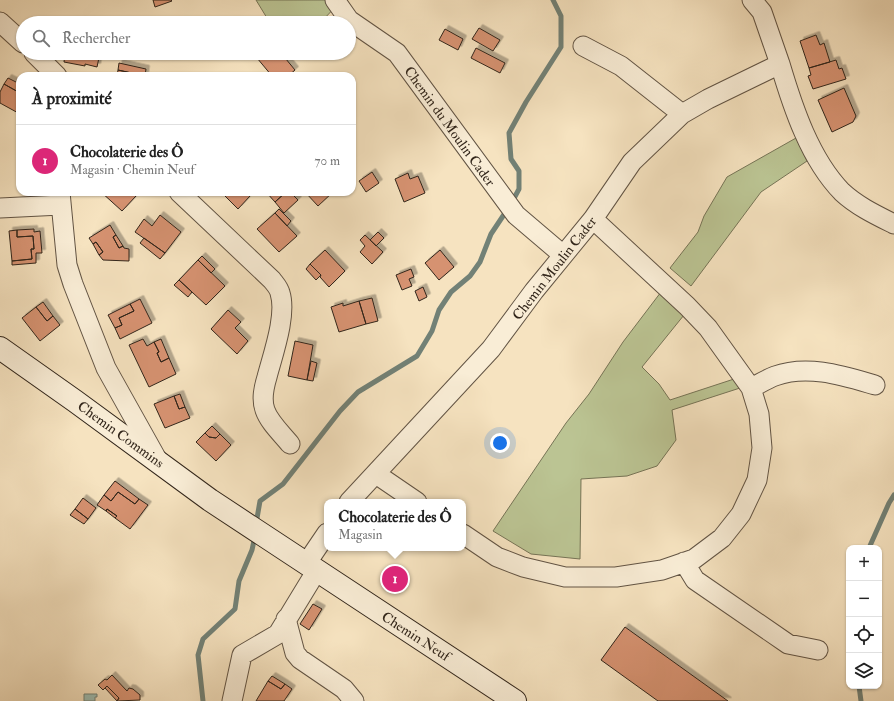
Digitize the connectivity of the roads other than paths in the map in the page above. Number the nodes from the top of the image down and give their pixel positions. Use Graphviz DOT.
graph roads {
  1 [pos="335,0"];
  2 [pos="752,0"];
  3 [pos="346,16"];
  4 [pos="0,22"];
  5 [pos="356,25"];
  6 [pos="16,37"];
  7 [pos="583,46"];
  8 [pos="41,60"];
  9 [pos="780,64"];
  10 [pos="53,72"];
  11 [pos="682,114"];
  12 [pos="183,196"];
  13 [pos="61,198"];
  14 [pos="0,208"];
  15 [pos="593,219"];
  16 [pos="894,224"];
  17 [pos="563,255"];
  18 [pos="0,348"];
  19 [pos="875,385"];
  20 [pos="751,388"];
  21 [pos="290,444"];
  22 [pos="158,461"];
  23 [pos="376,474"];
  24 [pos="353,499"];
  25 [pos="413,499"];
  26 [pos="466,536"];
  27 [pos="324,540"];
  28 [pos="684,562"];
  29 [pos="312,567"];
  30 [pos="286,619"];
  31 [pos="818,650"];
  32 [pos="232,701"];
  33 [pos="354,701"];
  34 [pos="515,701"];
  1 -- 3 [label="street, Chemin du Moulin Cader"];
  2 -- 9 [label="street"];
  4 -- 6 [label="street"];
  5 -- 17 [label="street, Chemin du Moulin Cader"];
  7 -- 11 [label="street"];
  8 -- 10 [label="street"];
  9 -- 11 [label="street, Chemin Moulin Cader"];
  9 -- 16 [label="street"];
  11 -- 15 [label="street, Chemin Moulin Cader"];
  12 -- 21 [label="street"];
  13 -- 14 [label="street"];
  13 -- 22 [label="street"];
  15 -- 17 [label="street, Chemin Moulin Cader"];
  15 -- 20 [label="street"];
  17 -- 23 [label="street, Chemin Moulin Cader"];
  18 -- 22 [label="street, Chemin Commins"];
  19 -- 20 [label="street"];
  20 -- 28 [label="street"];
  22 -- 29 [label="street, Chemin Commins"];
  23 -- 24 [label="street, Chemin Moulin Cader"];
  23 -- 25 [label="street"];
  26 -- 28 [label="street"];
  27 -- 29 [label="street"];
  28 -- 31 [label="street"];
  29 -- 30 [label="street"];
  29 -- 34 [label="street, Chemin Neuf"];
  30 -- 32 [label="street"];
  30 -- 33 [label="street"];
}
